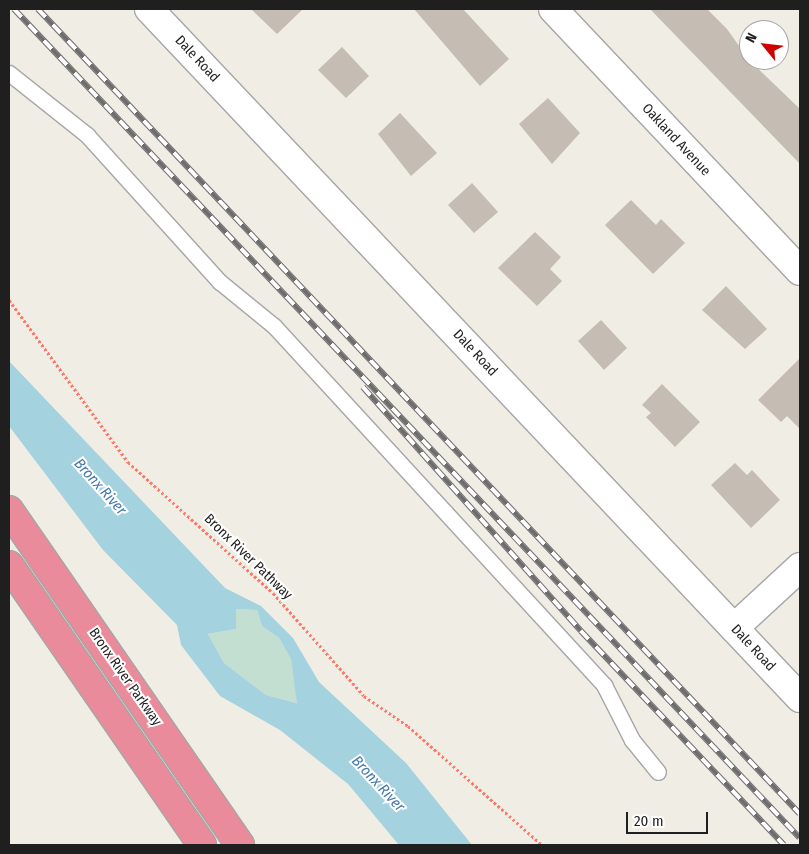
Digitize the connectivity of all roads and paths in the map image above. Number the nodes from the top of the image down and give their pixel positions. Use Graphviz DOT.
graph roads {
  1 [pos="150,9"];
  2 [pos="553,9"];
  3 [pos="9,73"];
  4 [pos="800,271"];
  5 [pos="9,300"];
  6 [pos="9,510"];
  7 [pos="9,565"];
  8 [pos="800,567"];
  9 [pos="734,628"];
  10 [pos="800,698"];
  11 [pos="658,772"];
  12 [pos="202,845"];
  13 [pos="240,845"];
  14 [pos="542,845"];
  1 -- 9 [label="street, Dale Road"];
  2 -- 4 [label="street, Oakland Avenue"];
  3 -- 11 [label="lane"];
  5 -- 14 [label="path, Bronx River Pathway"];
  6 -- 13 [label="highway, Bronx River Parkway"];
  7 -- 12 [label="highway"];
  8 -- 9 [label="street"];
  9 -- 10 [label="street, Dale Road"];
}
